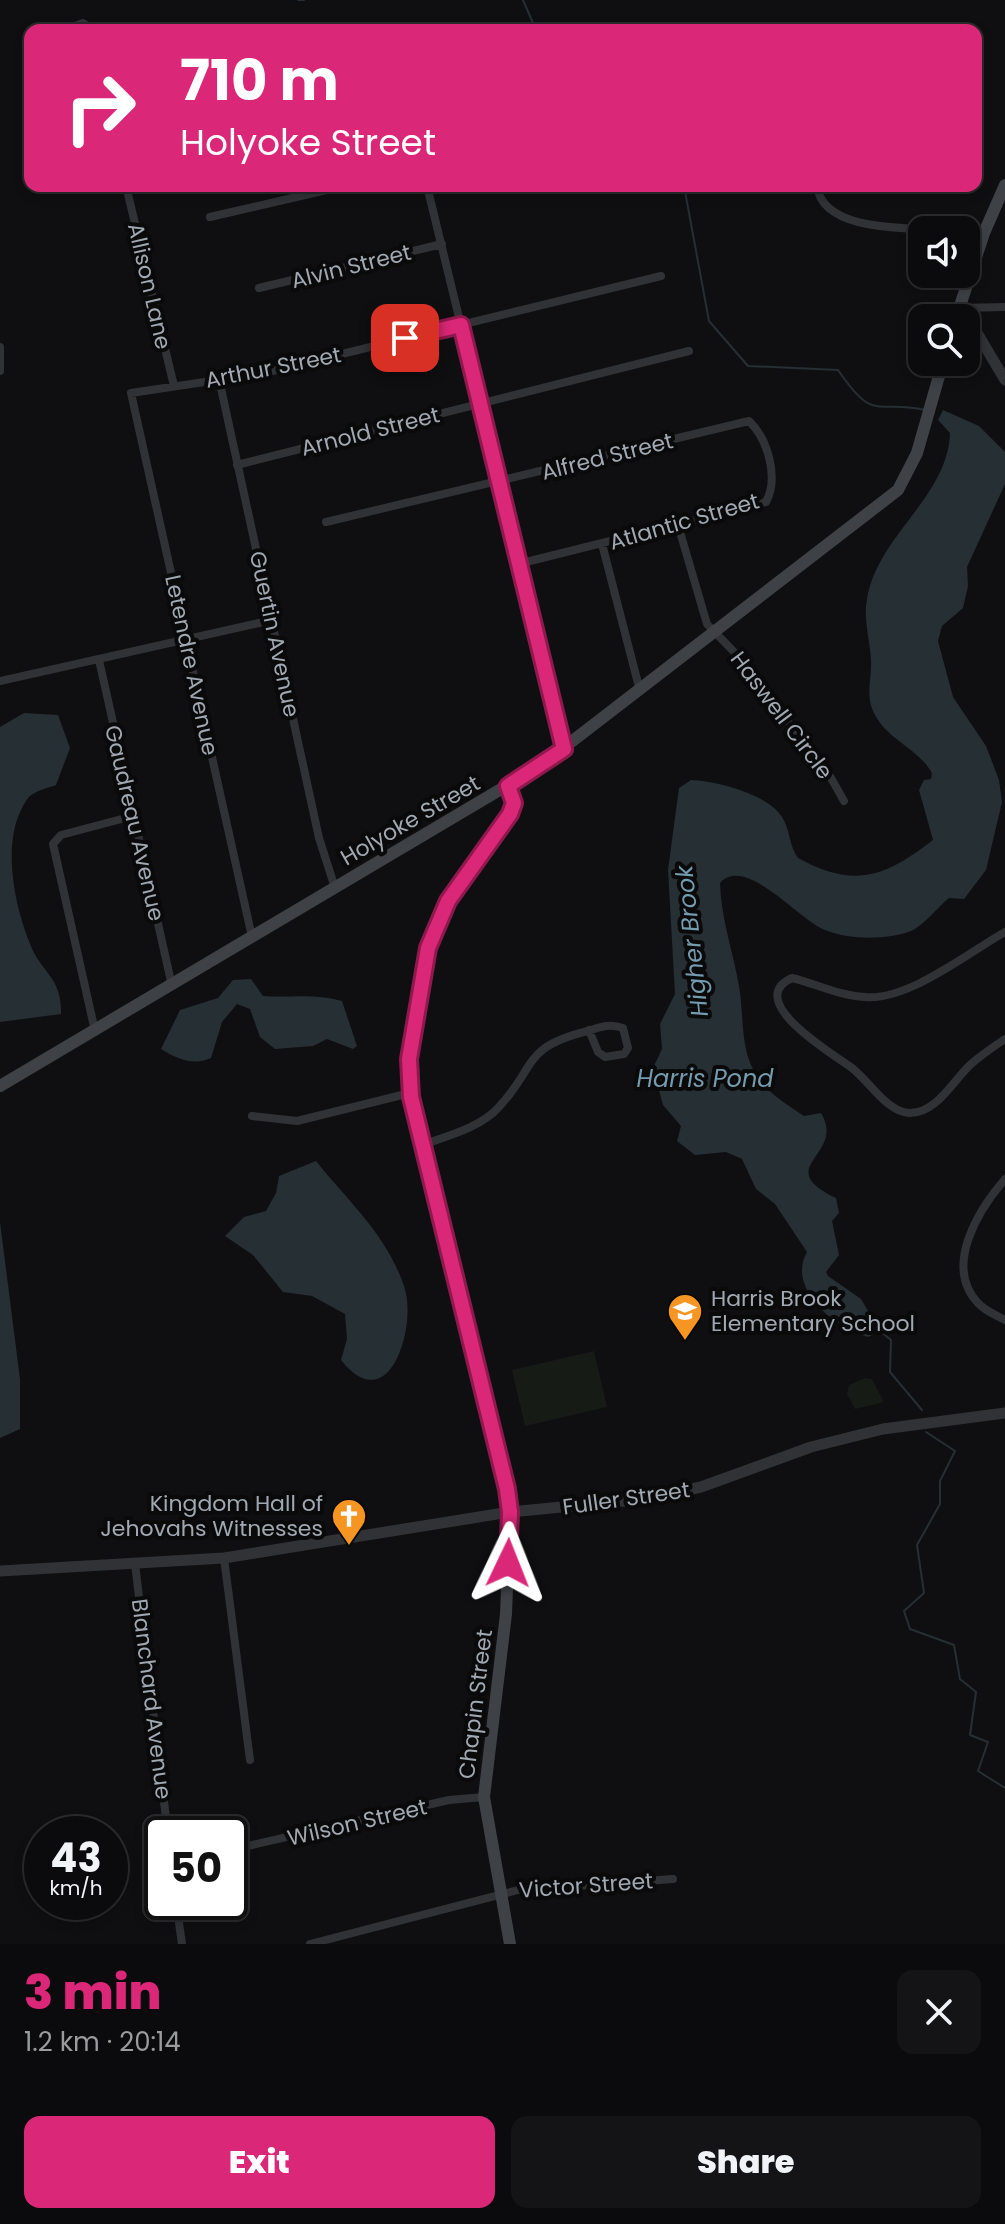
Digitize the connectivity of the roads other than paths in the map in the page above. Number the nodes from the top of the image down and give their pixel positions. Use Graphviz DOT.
graph roads {
  1 [pos="1005,185"];
  2 [pos="127,192"];
  3 [pos="318,192"];
  4 [pos="429,192"];
  5 [pos="818,192"];
  6 [pos="210,217"];
  7 [pos="908,226"];
  8 [pos="980,233"];
  9 [pos="984,233"];
  10 [pos="442,244"];
  11 [pos="661,276"];
  12 [pos="259,288"];
  13 [pos="961,304"];
  14 [pos="1005,307"];
  15 [pos="980,310"];
  16 [pos="461,325"];
  17 [pos="980,338"];
  18 [pos="0,347"];
  19 [pos="689,351"];
  20 [pos="0,371"];
  21 [pos="939,376"];
  22 [pos="219,379"];
  23 [pos="1005,380"];
  24 [pos="174,386"];
  25 [pos="131,393"];
  26 [pos="480,403"];
  27 [pos="749,421"];
  28 [pos="237,465"];
  29 [pos="500,482"];
  30 [pos="326,522"];
  31 [pos="678,525"];
  32 [pos="602,544"];
  33 [pos="518,564"];
  34 [pos="272,620"];
  35 [pos="715,633"];
  36 [pos="187,641"];
  37 [pos="99,660"];
  38 [pos="0,681"];
  39 [pos="640,691"];
  40 [pos="564,749"];
  41 [pos="508,786"];
  42 [pos="844,801"];
  43 [pos="133,816"];
  44 [pos="335,888"];
  45 [pos="1005,932"];
  46 [pos="252,937"];
  47 [pos="172,986"];
  48 [pos="589,1030"];
  49 [pos="95,1032"];
  50 [pos="1005,1039"];
  51 [pos="0,1086"];
  52 [pos="410,1093"];
  53 [pos="252,1116"];
  54 [pos="422,1145"];
  55 [pos="1005,1179"];
  56 [pos="1005,1320"];
  57 [pos="1005,1413"];
  58 [pos="510,1512"];
  59 [pos="224,1558"];
  60 [pos="135,1564"];
  61 [pos="0,1571"];
  62 [pos="250,1760"];
  63 [pos="484,1797"];
  64 [pos="166,1816"];
  65 [pos="248,1846"];
  66 [pos="673,1879"];
  67 [pos="499,1894"];
  68 [pos="179,1920"];
  69 [pos="182,1944"];
  70 [pos="310,1944"];
  71 [pos="510,1944"];
  1 -- 9 [label="main road"];
  2 -- 24 [label="street, Allison Lane"];
  3 -- 6 [label="street"];
  4 -- 10 [label="street"];
  5 -- 7 [label="street"];
  8 -- 9 [label="street"];
  9 -- 13 [label="main road"];
  10 -- 12 [label="street, Alvin Street"];
  10 -- 16 [label="street"];
  11 -- 16 [label="street, Arthur Street"];
  14 -- 15 [label="street"];
  16 -- 22 [label="street, Arthur Street"];
  16 -- 26 [label="street"];
  17 -- 23 [label="street"];
  18 -- 20 [label="street"];
  19 -- 26 [label="street, Arnold Street"];
  21 -- 35 [label="main road, Holyoke Street"];
  22 -- 24 [label="street, Arthur Street"];
  22 -- 28 [label="street, Guertin Avenue"];
  24 -- 25 [label="street, Arthur Street"];
  25 -- 36 [label="street, Letendre Avenue"];
  26 -- 28 [label="street, Arnold Street"];
  26 -- 29 [label="street"];
  27 -- 29 [label="street, Alfred Street"];
  27 -- 31 [label="street, Atlantic Street"];
  28 -- 34 [label="street, Guertin Avenue"];
  29 -- 30 [label="street, Alfred Street"];
  29 -- 33 [label="street"];
  31 -- 32 [label="street, Atlantic Street"];
  31 -- 35 [label="street, Haswell Circle"];
  32 -- 33 [label="street, Atlantic Street"];
  32 -- 39 [label="street"];
  33 -- 40 [label="street"];
  34 -- 36 [label="street"];
  34 -- 44 [label="street, Guertin Avenue"];
  35 -- 39 [label="main road, Holyoke Street"];
  35 -- 42 [label="street, Haswell Circle"];
  36 -- 37 [label="street"];
  36 -- 46 [label="street, Letendre Avenue"];
  37 -- 38 [label="street"];
  37 -- 43 [label="street, Gaudreau Avenue"];
  39 -- 40 [label="main road, Holyoke Street"];
  40 -- 41 [label="main road, Holyoke Street"];
  41 -- 44 [label="main road, Holyoke Street"];
  41 -- 52 [label="main road, Chapin Street"];
  43 -- 47 [label="street, Gaudreau Avenue"];
  43 -- 49 [label="street"];
  44 -- 46 [label="main road, Holyoke Street"];
  45 -- 50 [label="street"];
  46 -- 47 [label="main road, Holyoke Street"];
  47 -- 49 [label="main road, Holyoke Street"];
  48 -- 48 [label="street"];
  48 -- 54 [label="street"];
  49 -- 51 [label="main road, Holyoke Street"];
  52 -- 53 [label="street"];
  52 -- 54 [label="main road, Chapin Street"];
  54 -- 58 [label="main road, Chapin Street"];
  55 -- 56 [label="street"];
  57 -- 58 [label="street, Fuller Street"];
  58 -- 59 [label="street, Fuller Street"];
  58 -- 63 [label="main road, Chapin Street"];
  59 -- 60 [label="street, Fuller Street"];
  59 -- 62 [label="street"];
  60 -- 61 [label="street, Fuller Street"];
  60 -- 64 [label="street, Blanchard Avenue"];
  63 -- 65 [label="street, Wilson Street"];
  63 -- 67 [label="main road, Chapin Street"];
  66 -- 67 [label="street, Victor Street"];
  67 -- 70 [label="street, Victor Street"];
  67 -- 71 [label="main road, Chapin Street"];
  68 -- 69 [label="street"];
}
